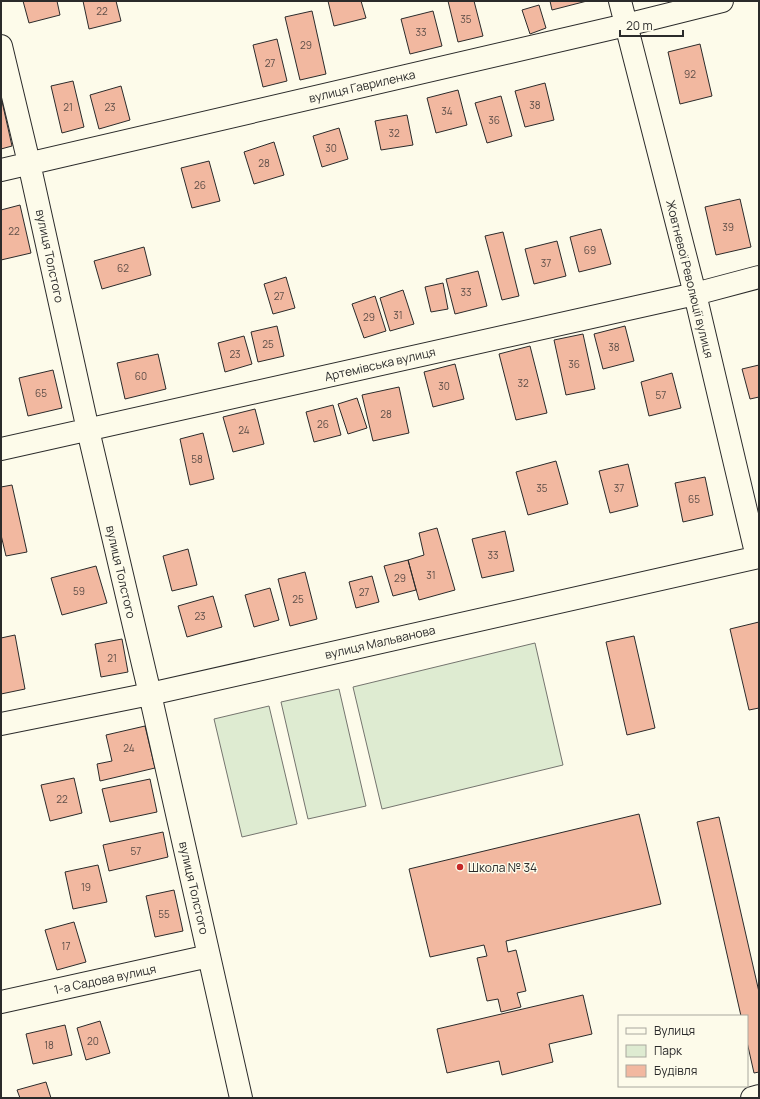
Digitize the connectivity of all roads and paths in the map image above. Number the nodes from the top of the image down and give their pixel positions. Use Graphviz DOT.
graph roads {
  1 [pos="620,1"];
  2 [pos="722,1"];
  3 [pos="626,25"];
  4 [pos="1,46"];
  5 [pos="30,163"];
  6 [pos="1,170"];
  7 [pos="759,276"];
  8 [pos="695,294"];
  9 [pos="88,430"];
  10 [pos="1,449"];
  11 [pos="758,557"];
  12 [pos="150,694"];
  13 [pos="1,724"];
  14 [pos="209,956"];
  15 [pos="1,1002"];
  16 [pos="759,1096"];
  17 [pos="241,1098"];
  18 [pos="752,1098"];
  1 -- 3 [label="street, Жовтневої Революції вулиця"];
  2 -- 3 [label="street, вулиця Гавриленка"];
  3 -- 5 [label="street, вулиця Гавриленка"];
  3 -- 8 [label="street, Жовтневої Революції вулиця"];
  4 -- 5 [label="street, вулиця Толстого"];
  5 -- 6 [label="street, вулиця Гавриленка"];
  5 -- 9 [label="street, вулиця Толстого"];
  7 -- 8 [label="street, Артемівська вулиця"];
  8 -- 9 [label="street, Артемівська вулиця"];
  8 -- 11 [label="street, Жовтневої Революції вулиця"];
  9 -- 10 [label="street, Артемівська вулиця"];
  9 -- 12 [label="street, вулиця Толстого"];
  11 -- 12 [label="street, вулиця Мальванова"];
  12 -- 13 [label="street, вулиця Мальванова"];
  12 -- 14 [label="street, вулиця Толстого"];
  14 -- 15 [label="street, 1-а Садова вулиця"];
  14 -- 17 [label="street, вулиця Толстого"];
  16 -- 18 [label="street"];
}
